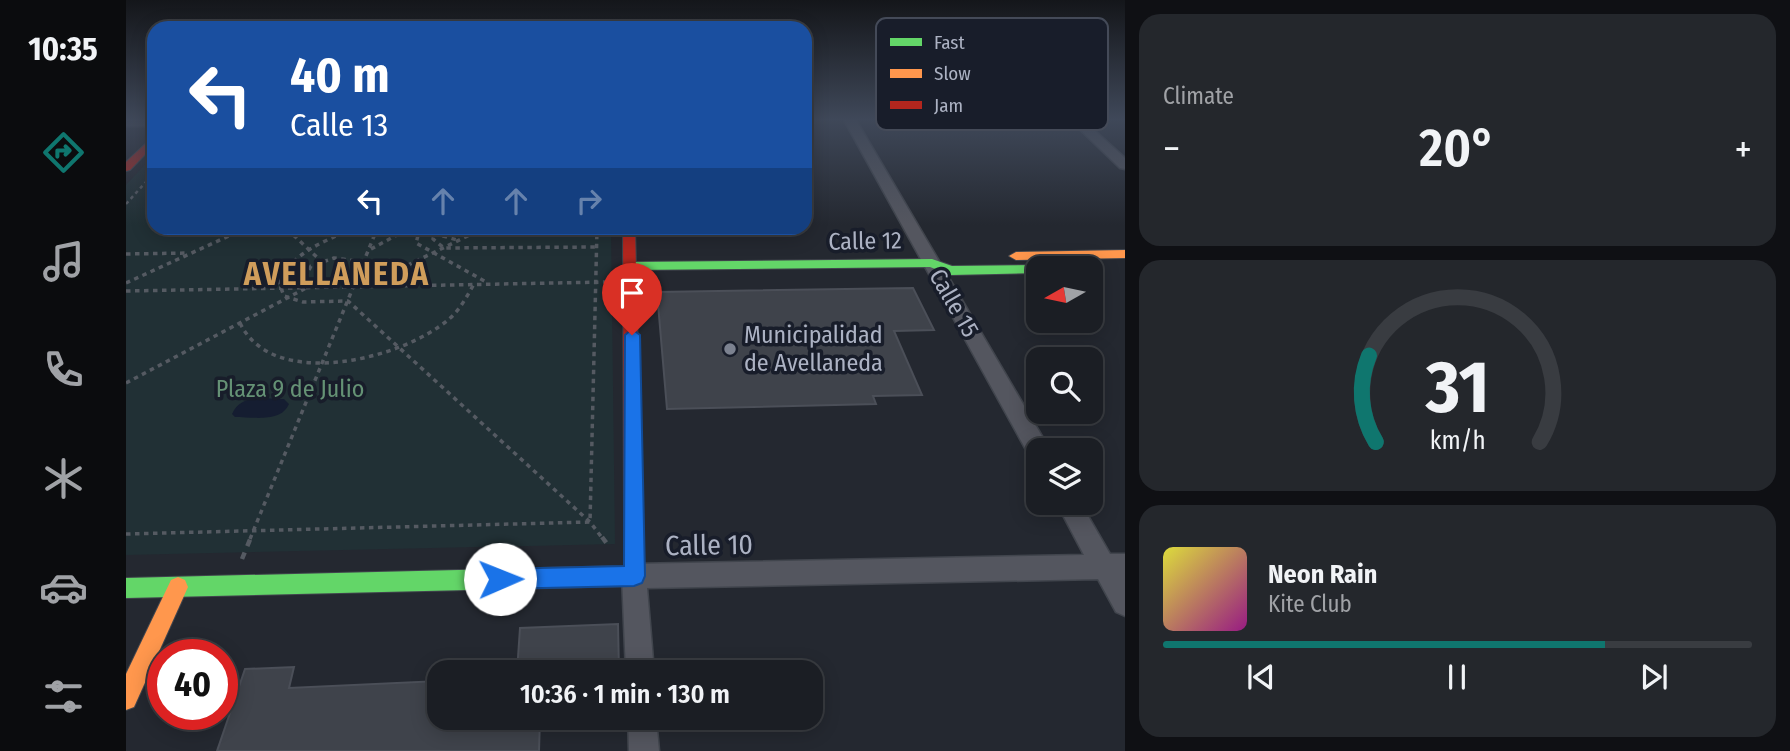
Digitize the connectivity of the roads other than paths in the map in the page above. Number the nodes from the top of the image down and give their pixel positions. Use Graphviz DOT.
graph roads {
  1 [pos="139,155"];
  2 [pos="870,155"];
  3 [pos="126,168"];
  4 [pos="629,235"];
  5 [pos="1125,254"];
  6 [pos="932,263"];
  7 [pos="1125,267"];
  8 [pos="1103,268"];
  9 [pos="1026,269"];
  10 [pos="631,274"];
  11 [pos="1031,438"];
  12 [pos="1077,515"];
  13 [pos="1114,566"];
  14 [pos="634,576"];
  15 [pos="178,587"];
  16 [pos="126,588"];
  17 [pos="1125,603"];
  18 [pos="639,660"];
  19 [pos="126,699"];
  20 [pos="643,730"];
  21 [pos="644,751"];
  1 -- 3 [label="street"];
  2 -- 6 [label="street, Calle 15"];
  4 -- 10 [label="street"];
  5 -- 6 [label="street, Calle 12"];
  6 -- 9 [label="street, Calle 12"];
  6 -- 10 [label="street, Calle 12"];
  6 -- 11 [label="street, Calle 15"];
  7 -- 8 [label="street"];
  10 -- 14 [label="street"];
  12 -- 13 [label="street"];
  13 -- 14 [label="street, Calle 10"];
  13 -- 17 [label="street"];
  14 -- 15 [label="street, Calle 10"];
  14 -- 18 [label="street"];
  15 -- 16 [label="street, Calle 10"];
  15 -- 19 [label="street"];
  20 -- 21 [label="street"];
}
